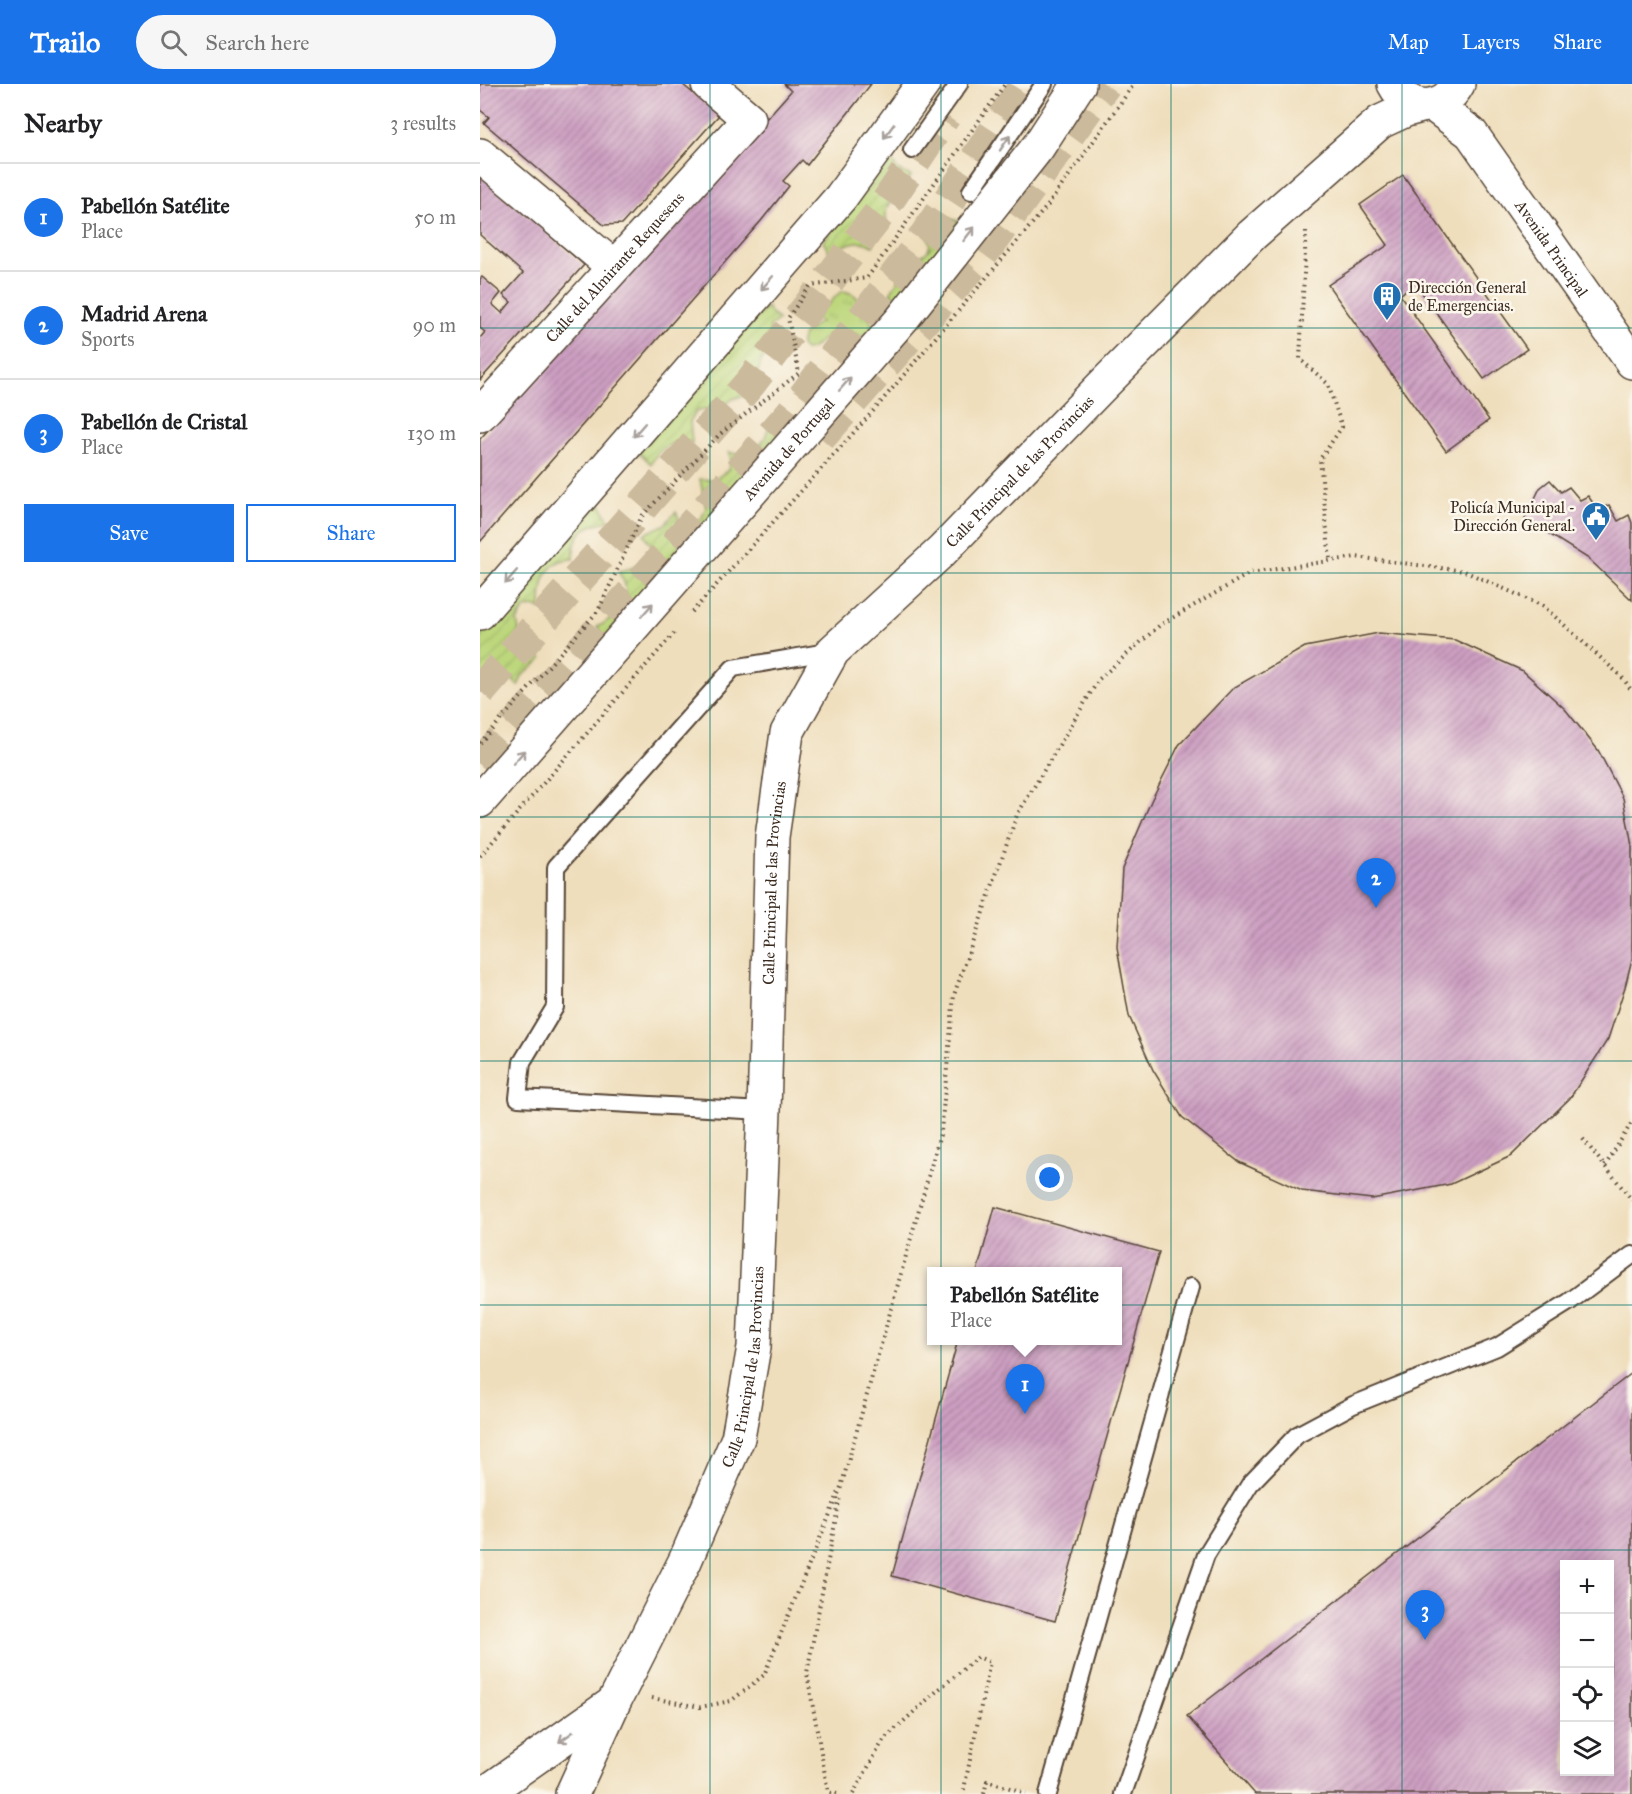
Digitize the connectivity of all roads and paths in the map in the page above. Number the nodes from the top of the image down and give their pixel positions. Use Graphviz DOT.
graph roads {
  1 [pos="708,84"];
  2 [pos="923,84"];
  3 [pos="959,84"];
  4 [pos="1005,84"];
  5 [pos="1044,84"];
  6 [pos="1079,84"];
  7 [pos="1134,84"];
  8 [pos="1458,84"];
  9 [pos="1394,85"];
  10 [pos="1427,105"];
  11 [pos="1380,122"];
  12 [pos="1471,133"];
  13 [pos="912,150"];
  14 [pos="480,155"];
  15 [pos="1308,186"];
  16 [pos="971,191"];
  17 [pos="614,267"];
  18 [pos="1632,362"];
  19 [pos="481,412"];
  20 [pos="1330,561"];
  21 [pos="480,613"];
  22 [pos="685,621"];
  23 [pos="677,630"];
  24 [pos="833,651"];
  25 [pos="1632,691"];
  26 [pos="480,743"];
  27 [pos="480,801"];
  28 [pos="480,856"];
  29 [pos="764,1111"];
  30 [pos="1632,1122"];
  31 [pos="1583,1139"];
  32 [pos="1605,1166"];
  33 [pos="1632,1200"];
  34 [pos="1632,1255"];
  35 [pos="1191,1287"];
  36 [pos="842,1486"];
  37 [pos="646,1697"];
  38 [pos="614,1702"];
  39 [pos="484,1794"];
  40 [pos="572,1794"];
  41 [pos="837,1794"];
  42 [pos="853,1794"];
  43 [pos="963,1794"];
  44 [pos="984,1794"];
  45 [pos="1030,1794"];
  46 [pos="1048,1794"];
  47 [pos="1123,1794"];
  1 -- 17 [label="street, Calle del Almirante Requesens"];
  2 -- 21 [label="street, one-way"];
  3 -- 13 [label="lane"];
  4 -- 26 [label="path"];
  16 -- 5 [label="lane, one-way"];
  27 -- 6 [label="street, Avenida de Portugal, one-way"];
  7 -- 22 [label="path"];
  8 -- 10 [label="street, Calle Principal de las Provincias"];
  8 -- 12 [label="street, Avenida Principal"];
  9 -- 10 [label="street, Avenida Principal"];
  9 -- 11 [label="street, Calle Principal de las Provincias"];
  10 -- 11 [label="street, Calle Principal de las Provincias"];
  10 -- 12 [label="street, Avenida Principal"];
  11 -- 15 [label="street, Calle Principal de las Provincias"];
  12 -- 18 [label="street, Avenida Principal"];
  14 -- 17 [label="street"];
  15 -- 20 [label="path"];
  15 -- 24 [label="street, Calle Principal de las Provincias"];
  17 -- 19 [label="street, Calle del Almirante Requesens"];
  20 -- 25 [label="path"];
  20 -- 36 [label="path"];
  23 -- 28 [label="path"];
  24 -- 29 [label="street, Calle Principal de las Provincias"];
  24 -- 29 [label="lane"];
  29 -- 38 [label="street, Calle Principal de las Provincias"];
  30 -- 32 [label="path"];
  31 -- 32 [label="path"];
  32 -- 33 [label="path"];
  34 -- 47 [label="lane"];
  35 -- 46 [label="lane"];
  36 -- 37 [label="path"];
  36 -- 41 [label="path"];
  38 -- 39 [label="street, Calle Principal de las Provincias, one-way"];
  38 -- 40 [label="street"];
  42 -- 43 [label="path"];
  44 -- 45 [label="path"];
}
